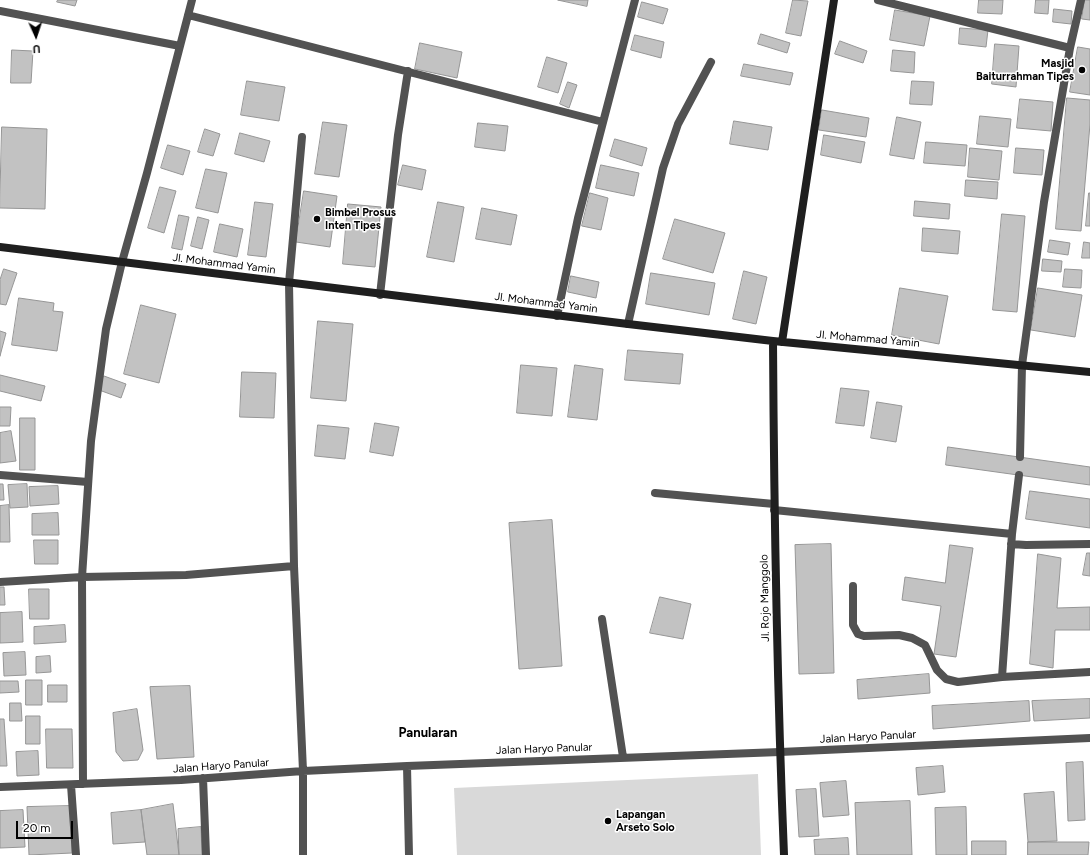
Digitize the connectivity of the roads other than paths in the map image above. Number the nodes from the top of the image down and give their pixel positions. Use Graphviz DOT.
graph roads {
  1 [pos="192,0"];
  2 [pos="635,0"];
  3 [pos="834,0"];
  4 [pos="878,0"];
  5 [pos="1080,0"];
  6 [pos="0,11"];
  7 [pos="188,15"];
  8 [pos="180,46"];
  9 [pos="1070,48"];
  10 [pos="711,62"];
  11 [pos="408,71"];
  12 [pos="603,122"];
  13 [pos="302,137"];
  14 [pos="0,247"];
  15 [pos="122,262"];
  16 [pos="289,283"];
  17 [pos="380,295"];
  18 [pos="557,316"];
  19 [pos="628,324"];
  20 [pos="778,341"];
  21 [pos="1022,365"];
  22 [pos="1090,372"];
  23 [pos="1020,457"];
  24 [pos="0,475"];
  25 [pos="1019,475"];
  26 [pos="88,482"];
  27 [pos="655,493"];
  28 [pos="774,507"];
  29 [pos="1012,534"];
  30 [pos="1011,544"];
  31 [pos="1090,544"];
  32 [pos="294,566"];
  33 [pos="82,577"];
  34 [pos="0,582"];
  35 [pos="853,586"];
  36 [pos="602,619"];
  37 [pos="1090,672"];
  38 [pos="1002,677"];
  39 [pos="1090,738"];
  40 [pos="780,752"];
  41 [pos="623,758"];
  42 [pos="407,766"];
  43 [pos="303,771"];
  44 [pos="203,778"];
  45 [pos="83,784"];
  46 [pos="71,785"];
  47 [pos="0,787"];
  48 [pos="76,855"];
  49 [pos="206,855"];
  50 [pos="303,855"];
  51 [pos="409,855"];
  52 [pos="784,855"];
  1 -- 7 [label="street"];
  2 -- 12 [label="street"];
  3 -- 20 [label="main road, Jl. Rojo Manggolo"];
  4 -- 9 [label="street"];
  5 -- 9 [label="street"];
  6 -- 8 [label="street"];
  7 -- 8 [label="street"];
  7 -- 11 [label="street"];
  8 -- 15 [label="street"];
  9 -- 21 [label="street"];
  10 -- 19 [label="street"];
  11 -- 12 [label="street"];
  11 -- 17 [label="street"];
  12 -- 18 [label="street"];
  13 -- 16 [label="street"];
  14 -- 15 [label="main road, Jl. Mohammad Yamin"];
  15 -- 16 [label="main road, Jl. Mohammad Yamin"];
  15 -- 26 [label="street"];
  16 -- 17 [label="main road, Jl. Mohammad Yamin"];
  16 -- 32 [label="street"];
  17 -- 18 [label="main road, Jl. Mohammad Yamin"];
  18 -- 19 [label="main road, Jl. Mohammad Yamin"];
  19 -- 20 [label="main road, Jl. Mohammad Yamin"];
  20 -- 21 [label="main road, Jl. Mohammad Yamin"];
  20 -- 28 [label="main road, Jl. Rojo Manggolo"];
  21 -- 22 [label="main road, Jl. Mohammad Yamin"];
  21 -- 23 [label="street"];
  24 -- 26 [label="street"];
  25 -- 29 [label="street"];
  26 -- 33 [label="street"];
  27 -- 28 [label="street"];
  28 -- 29 [label="street"];
  28 -- 40 [label="main road, Jl. Rojo Manggolo"];
  29 -- 30 [label="street"];
  30 -- 31 [label="street"];
  30 -- 38 [label="street"];
  32 -- 33 [label="street"];
  32 -- 43 [label="street"];
  33 -- 34 [label="street"];
  33 -- 45 [label="street"];
  35 -- 38 [label="street"];
  36 -- 41 [label="street"];
  37 -- 38 [label="street"];
  39 -- 40 [label="street, Jalan Haryo Panular"];
  40 -- 41 [label="street, Jalan Haryo Panular"];
  40 -- 52 [label="main road, Jl. Rojo Manggolo"];
  41 -- 42 [label="street, Jalan Haryo Panular"];
  42 -- 43 [label="street, Jalan Haryo Panular"];
  42 -- 51 [label="street"];
  43 -- 44 [label="street, Jalan Haryo Panular"];
  43 -- 50 [label="street"];
  44 -- 45 [label="street, Jalan Haryo Panular"];
  44 -- 49 [label="street"];
  45 -- 46 [label="street, Jalan Haryo Panular"];
  46 -- 47 [label="street, Jalan Haryo Panular"];
  46 -- 48 [label="street"];
}
